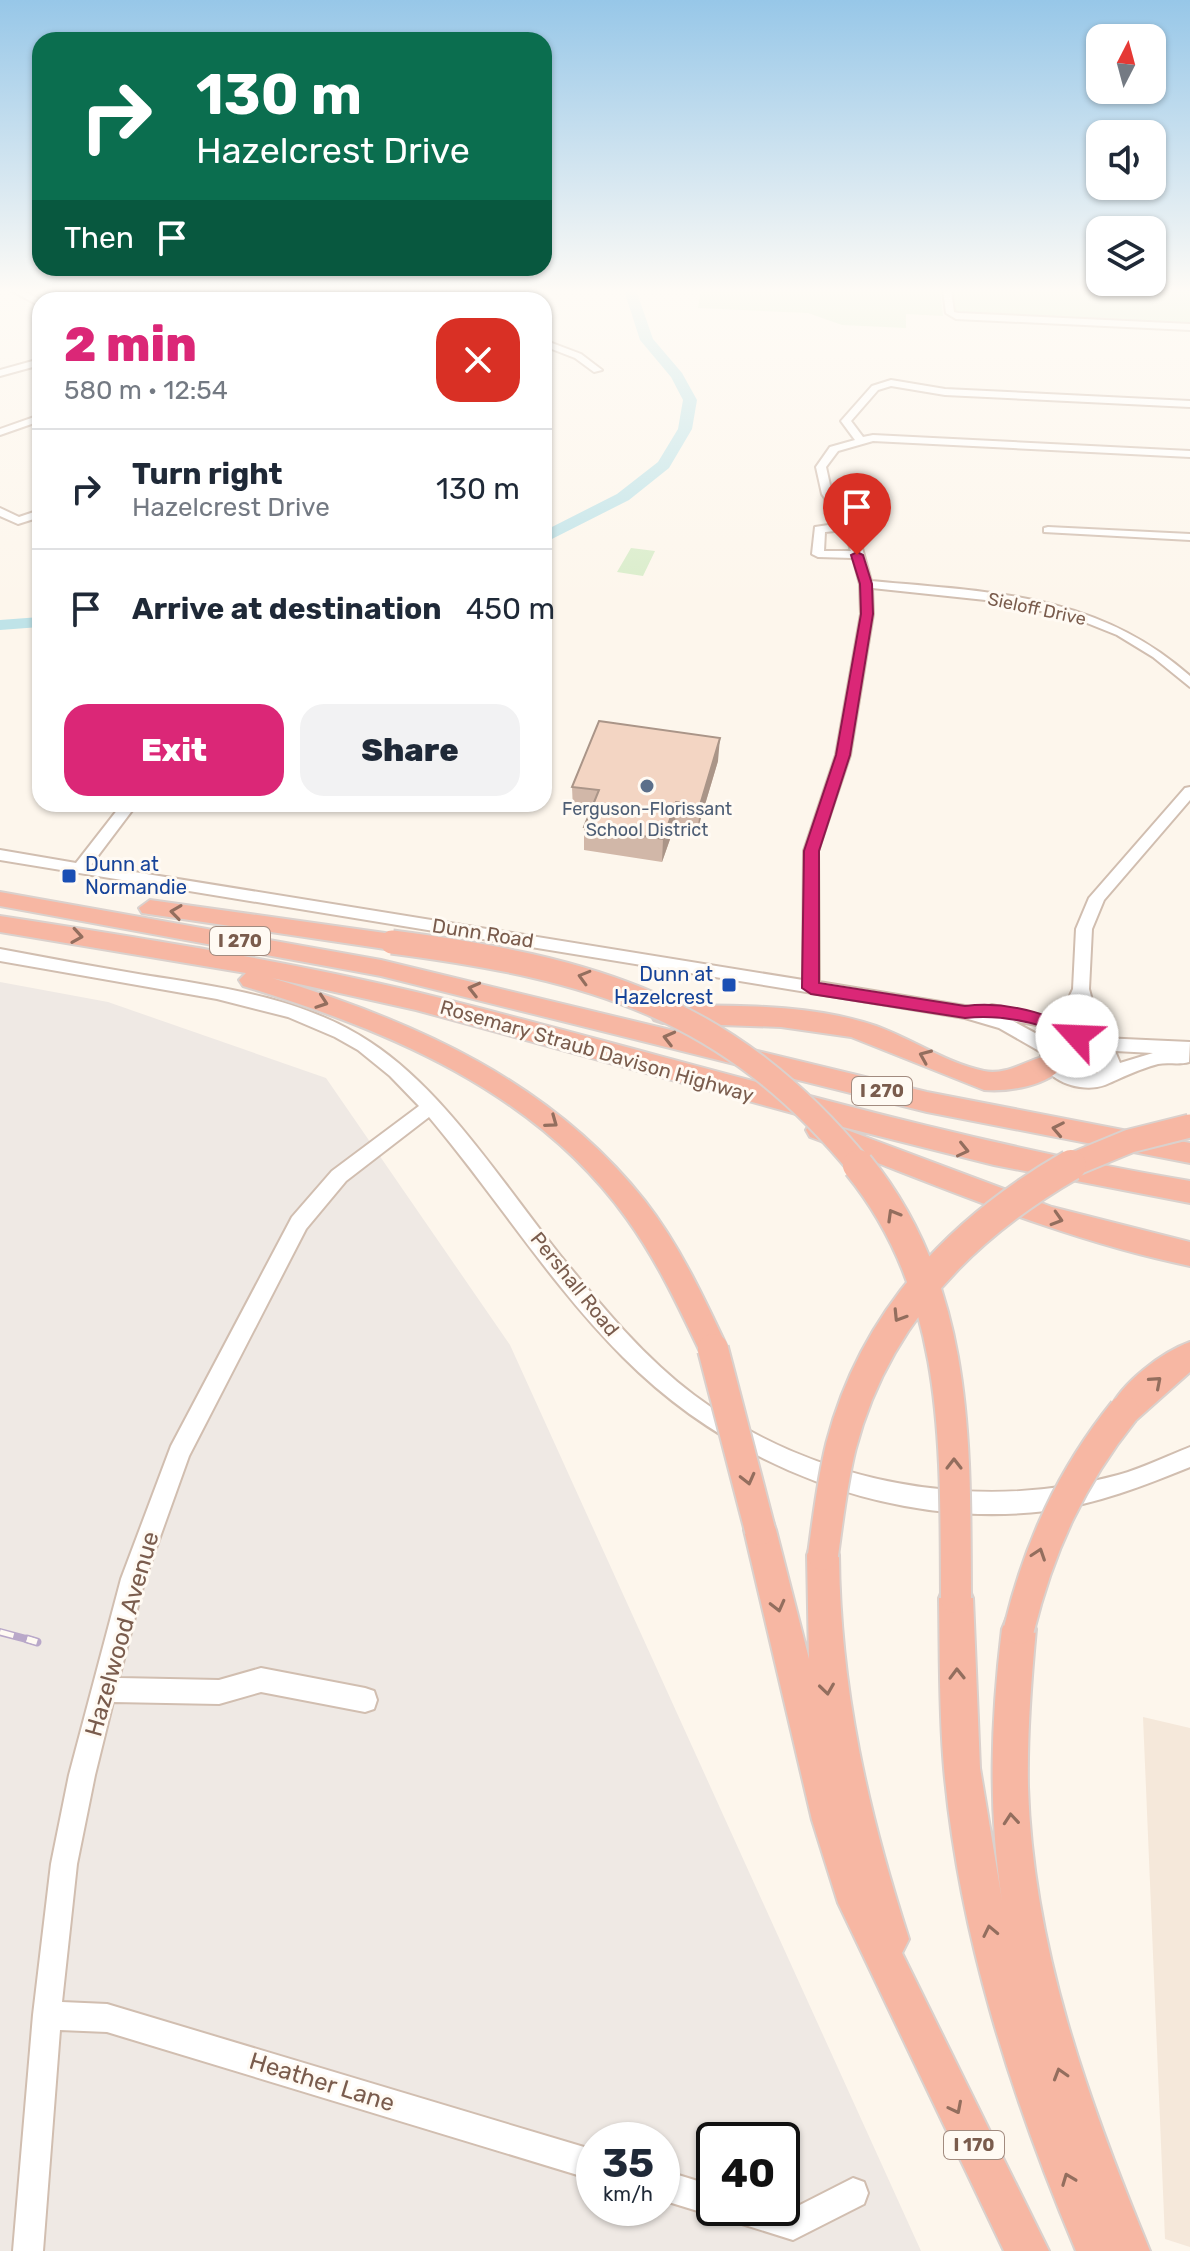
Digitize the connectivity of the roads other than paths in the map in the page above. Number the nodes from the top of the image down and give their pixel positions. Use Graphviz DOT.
graph roads {
  1 [pos="869,395"];
  2 [pos="1007,395"];
  3 [pos="1190,404"];
  4 [pos="32,421"];
  5 [pos="0,432"];
  6 [pos="856,441"];
  7 [pos="1190,454"];
  8 [pos="0,511"];
  9 [pos="32,516"];
  10 [pos="850,526"];
  11 [pos="1048,530"];
  12 [pos="1190,537"];
  13 [pos="857,555"];
  14 [pos="866,584"];
  15 [pos="1190,683"];
  16 [pos="1190,791"];
  17 [pos="124,812"];
  18 [pos="0,855"];
  19 [pos="81,867"];
  20 [pos="0,899"];
  21 [pos="98,917"];
  22 [pos="0,924"];
  23 [pos="0,955"];
  24 [pos="198,955"];
  25 [pos="811,988"];
  26 [pos="1081,989"];
  27 [pos="965,1012"];
  28 [pos="577,1015"];
  29 [pos="1071,1043"];
  30 [pos="1190,1048"];
  31 [pos="1190,1058"];
  32 [pos="1108,1074"];
  33 [pos="725,1086"];
  34 [pos="431,1106"];
  35 [pos="1190,1126"];
  36 [pos="1190,1153"];
  37 [pos="1190,1192"];
  38 [pos="1190,1254"];
  39 [pos="1190,1355"];
  40 [pos="1190,1457"];
  41 [pos="104,1690"];
  42 [pos="365,1700"];
  43 [pos="47,2015"];
  44 [pos="921,2038"];
  45 [pos="576,2160"];
  46 [pos="853,2193"];
  47 [pos="800,2221"];
  48 [pos="28,2251"];
  49 [pos="1027,2251"];
  50 [pos="1098,2251"];
  51 [pos="1128,2251"];
  1 -- 6 [label="street"];
  2 -- 3 [label="street"];
  4 -- 5 [label="street"];
  6 -- 7 [label="street"];
  6 -- 10 [label="street"];
  8 -- 9 [label="street"];
  10 -- 13 [label="street"];
  10 -- 13 [label="street"];
  11 -- 12 [label="street"];
  13 -- 14 [label="street"];
  14 -- 15 [label="street, Sieloff Drive"];
  14 -- 25 [label="street"];
  16 -- 26 [label="street"];
  17 -- 19 [label="street"];
  18 -- 19 [label="street, Dunn Road"];
  19 -- 25 [label="street, Dunn Road"];
  20 -- 21 [label="highway, Rosemary Straub Davison Highway / I 270"];
  28 -- 21 [label="highway, Rosemary Straub Davison Highway / I 270, one-way"];
  50 -- 21 [label="highway, one-way, bridge"];
  22 -- 24 [label="highway, Rosemary Straub Davison Highway / I 270, one-way"];
  23 -- 34 [label="street, Pershall Road"];
  24 -- 33 [label="highway, Rosemary Straub Davison Highway / I 270"];
  24 -- 44 [label="highway, one-way, bridge"];
  25 -- 27 [label="street, Dunn Road"];
  26 -- 29 [label="street"];
  26 -- 29 [label="street"];
  27 -- 29 [label="street, Dunn Road"];
  27 -- 29 [label="street, Dunn Road"];
  29 -- 28 [label="highway, one-way"];
  36 -- 28 [label="highway, Rosemary Straub Davison Highway / I 270, one-way"];
  29 -- 30 [label="street, Dunn Road"];
  29 -- 32 [label="street"];
  29 -- 32 [label="street"];
  31 -- 32 [label="street"];
  33 -- 37 [label="highway, Rosemary Straub Davison Highway / I 270, one-way"];
  33 -- 38 [label="highway, one-way"];
  34 -- 40 [label="street, Pershall Road"];
  34 -- 41 [label="street, Hazelwood Avenue"];
  35 -- 44 [label="highway, one-way, bridge"];
  51 -- 39 [label="highway, one-way, bridge"];
  41 -- 42 [label="street"];
  41 -- 43 [label="street, Hazelwood Avenue"];
  43 -- 45 [label="street, Heather Lane"];
  43 -- 48 [label="street, Hazelwood Avenue"];
  44 -- 49 [label="highway, I 170, one-way"];
  46 -- 47 [label="street"];
}
